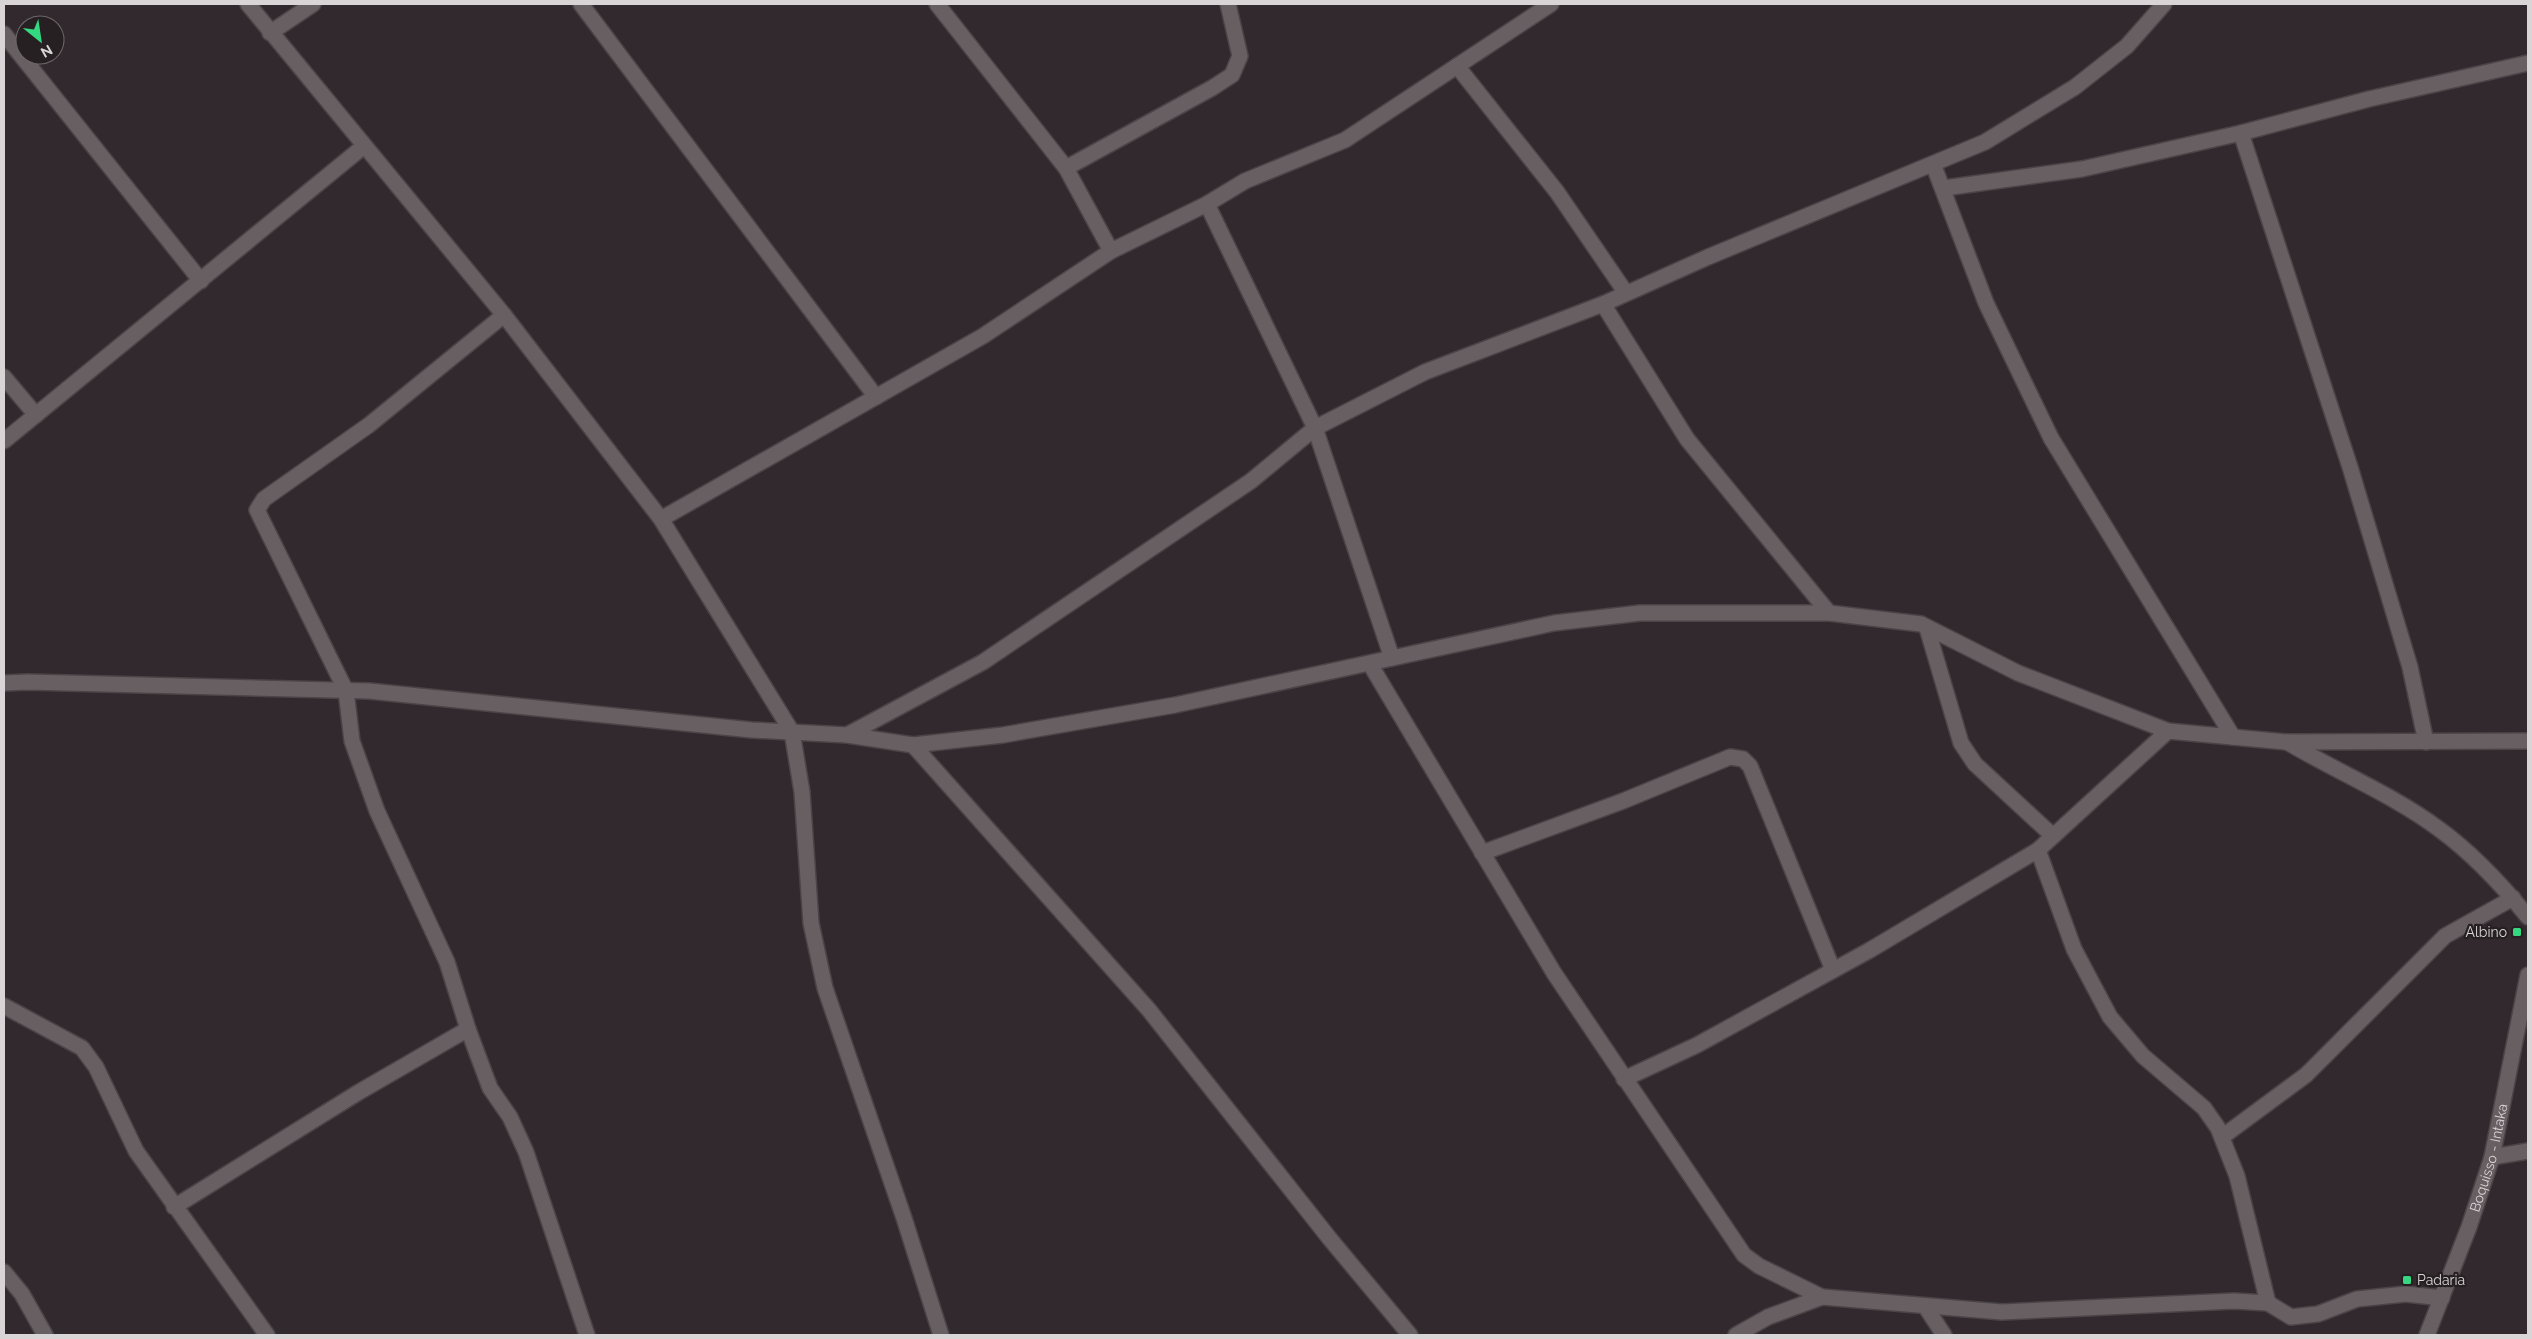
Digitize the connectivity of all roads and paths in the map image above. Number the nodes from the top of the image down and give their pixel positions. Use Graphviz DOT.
graph roads {
  1 [pos="248,4"];
  2 [pos="313,4"];
  3 [pos="581,4"];
  4 [pos="937,4"];
  5 [pos="1228,4"];
  6 [pos="1551,4"];
  7 [pos="2164,4"];
  8 [pos="270,33"];
  9 [pos="4,34"];
  10 [pos="2528,63"];
  11 [pos="1457,66"];
  12 [pos="2241,134"];
  13 [pos="364,146"];
  14 [pos="1933,164"];
  15 [pos="1066,168"];
  16 [pos="1944,188"];
  17 [pos="1207,204"];
  18 [pos="1111,251"];
  19 [pos="201,281"];
  20 [pos="1626,293"];
  21 [pos="1603,304"];
  22 [pos="504,316"];
  23 [pos="4,377"];
  24 [pos="876,397"];
  25 [pos="36,414"];
  26 [pos="1315,428"];
  27 [pos="4,441"];
  28 [pos="662,519"];
  29 [pos="1829,613"];
  30 [pos="1927,628"];
  31 [pos="1392,658"];
  32 [pos="1370,664"];
  33 [pos="4,684"];
  34 [pos="346,691"];
  35 [pos="2168,730"];
  36 [pos="792,732"];
  37 [pos="847,735"];
  38 [pos="2233,737"];
  39 [pos="2528,741"];
  40 [pos="2286,742"];
  41 [pos="2426,742"];
  42 [pos="913,745"];
  43 [pos="2053,836"];
  44 [pos="2038,850"];
  45 [pos="1482,853"];
  46 [pos="2513,898"];
  47 [pos="2528,917"];
  48 [pos="1833,970"];
  49 [pos="2528,975"];
  50 [pos="4,1006"];
  51 [pos="468,1029"];
  52 [pos="1624,1080"];
  53 [pos="2222,1136"];
  54 [pos="2528,1151"];
  55 [pos="2492,1157"];
  56 [pos="174,1207"];
  57 [pos="4,1272"];
  58 [pos="1822,1297"];
  59 [pos="2442,1298"];
  60 [pos="2268,1303"];
  61 [pos="1925,1306"];
  62 [pos="46,1335"];
  63 [pos="267,1335"];
  64 [pos="587,1335"];
  65 [pos="941,1335"];
  66 [pos="1410,1335"];
  67 [pos="1736,1335"];
  68 [pos="1944,1335"];
  69 [pos="2427,1335"];
  1 -- 8 [label="street"];
  2 -- 8 [label="street"];
  3 -- 24 [label="street"];
  4 -- 15 [label="street"];
  5 -- 15 [label="street"];
  6 -- 11 [label="street"];
  7 -- 14 [label="street"];
  8 -- 13 [label="street"];
  9 -- 19 [label="street"];
  10 -- 12 [label="street"];
  11 -- 17 [label="street"];
  11 -- 20 [label="street"];
  12 -- 16 [label="street"];
  12 -- 41 [label="street"];
  13 -- 19 [label="street"];
  13 -- 22 [label="street"];
  14 -- 16 [label="street"];
  14 -- 20 [label="street"];
  15 -- 18 [label="street"];
  16 -- 38 [label="street"];
  17 -- 18 [label="street"];
  17 -- 26 [label="street"];
  18 -- 24 [label="street"];
  19 -- 25 [label="street"];
  20 -- 21 [label="street"];
  21 -- 26 [label="street"];
  21 -- 29 [label="street"];
  22 -- 28 [label="street"];
  22 -- 34 [label="street"];
  23 -- 25 [label="street"];
  24 -- 28 [label="street"];
  25 -- 27 [label="street"];
  26 -- 31 [label="street"];
  26 -- 37 [label="street"];
  28 -- 36 [label="street"];
  29 -- 30 [label="street"];
  29 -- 31 [label="street"];
  30 -- 35 [label="street"];
  30 -- 43 [label="street"];
  31 -- 32 [label="street"];
  32 -- 42 [label="street"];
  32 -- 45 [label="street"];
  33 -- 34 [label="street"];
  34 -- 36 [label="street"];
  34 -- 51 [label="street"];
  35 -- 38 [label="street"];
  35 -- 43 [label="street"];
  36 -- 37 [label="street"];
  36 -- 65 [label="street"];
  37 -- 42 [label="street"];
  38 -- 40 [label="street"];
  39 -- 41 [label="street"];
  40 -- 41 [label="street"];
  40 -- 46 [label="street"];
  42 -- 66 [label="street"];
  43 -- 44 [label="street"];
  44 -- 48 [label="street"];
  44 -- 53 [label="street"];
  45 -- 48 [label="street"];
  45 -- 52 [label="street"];
  46 -- 47 [label="street"];
  46 -- 53 [label="street"];
  48 -- 52 [label="street"];
  49 -- 55 [label="street, Boquisso - Intaka"];
  50 -- 56 [label="street"];
  51 -- 56 [label="street"];
  51 -- 64 [label="street"];
  52 -- 58 [label="street"];
  53 -- 60 [label="street"];
  54 -- 55 [label="street"];
  55 -- 59 [label="street, Boquisso - Intaka"];
  56 -- 63 [label="street"];
  57 -- 62 [label="street"];
  58 -- 61 [label="street"];
  58 -- 67 [label="street"];
  59 -- 60 [label="street"];
  59 -- 69 [label="street, Boquisso - Intaka"];
  60 -- 61 [label="street"];
  61 -- 68 [label="street"];
}
